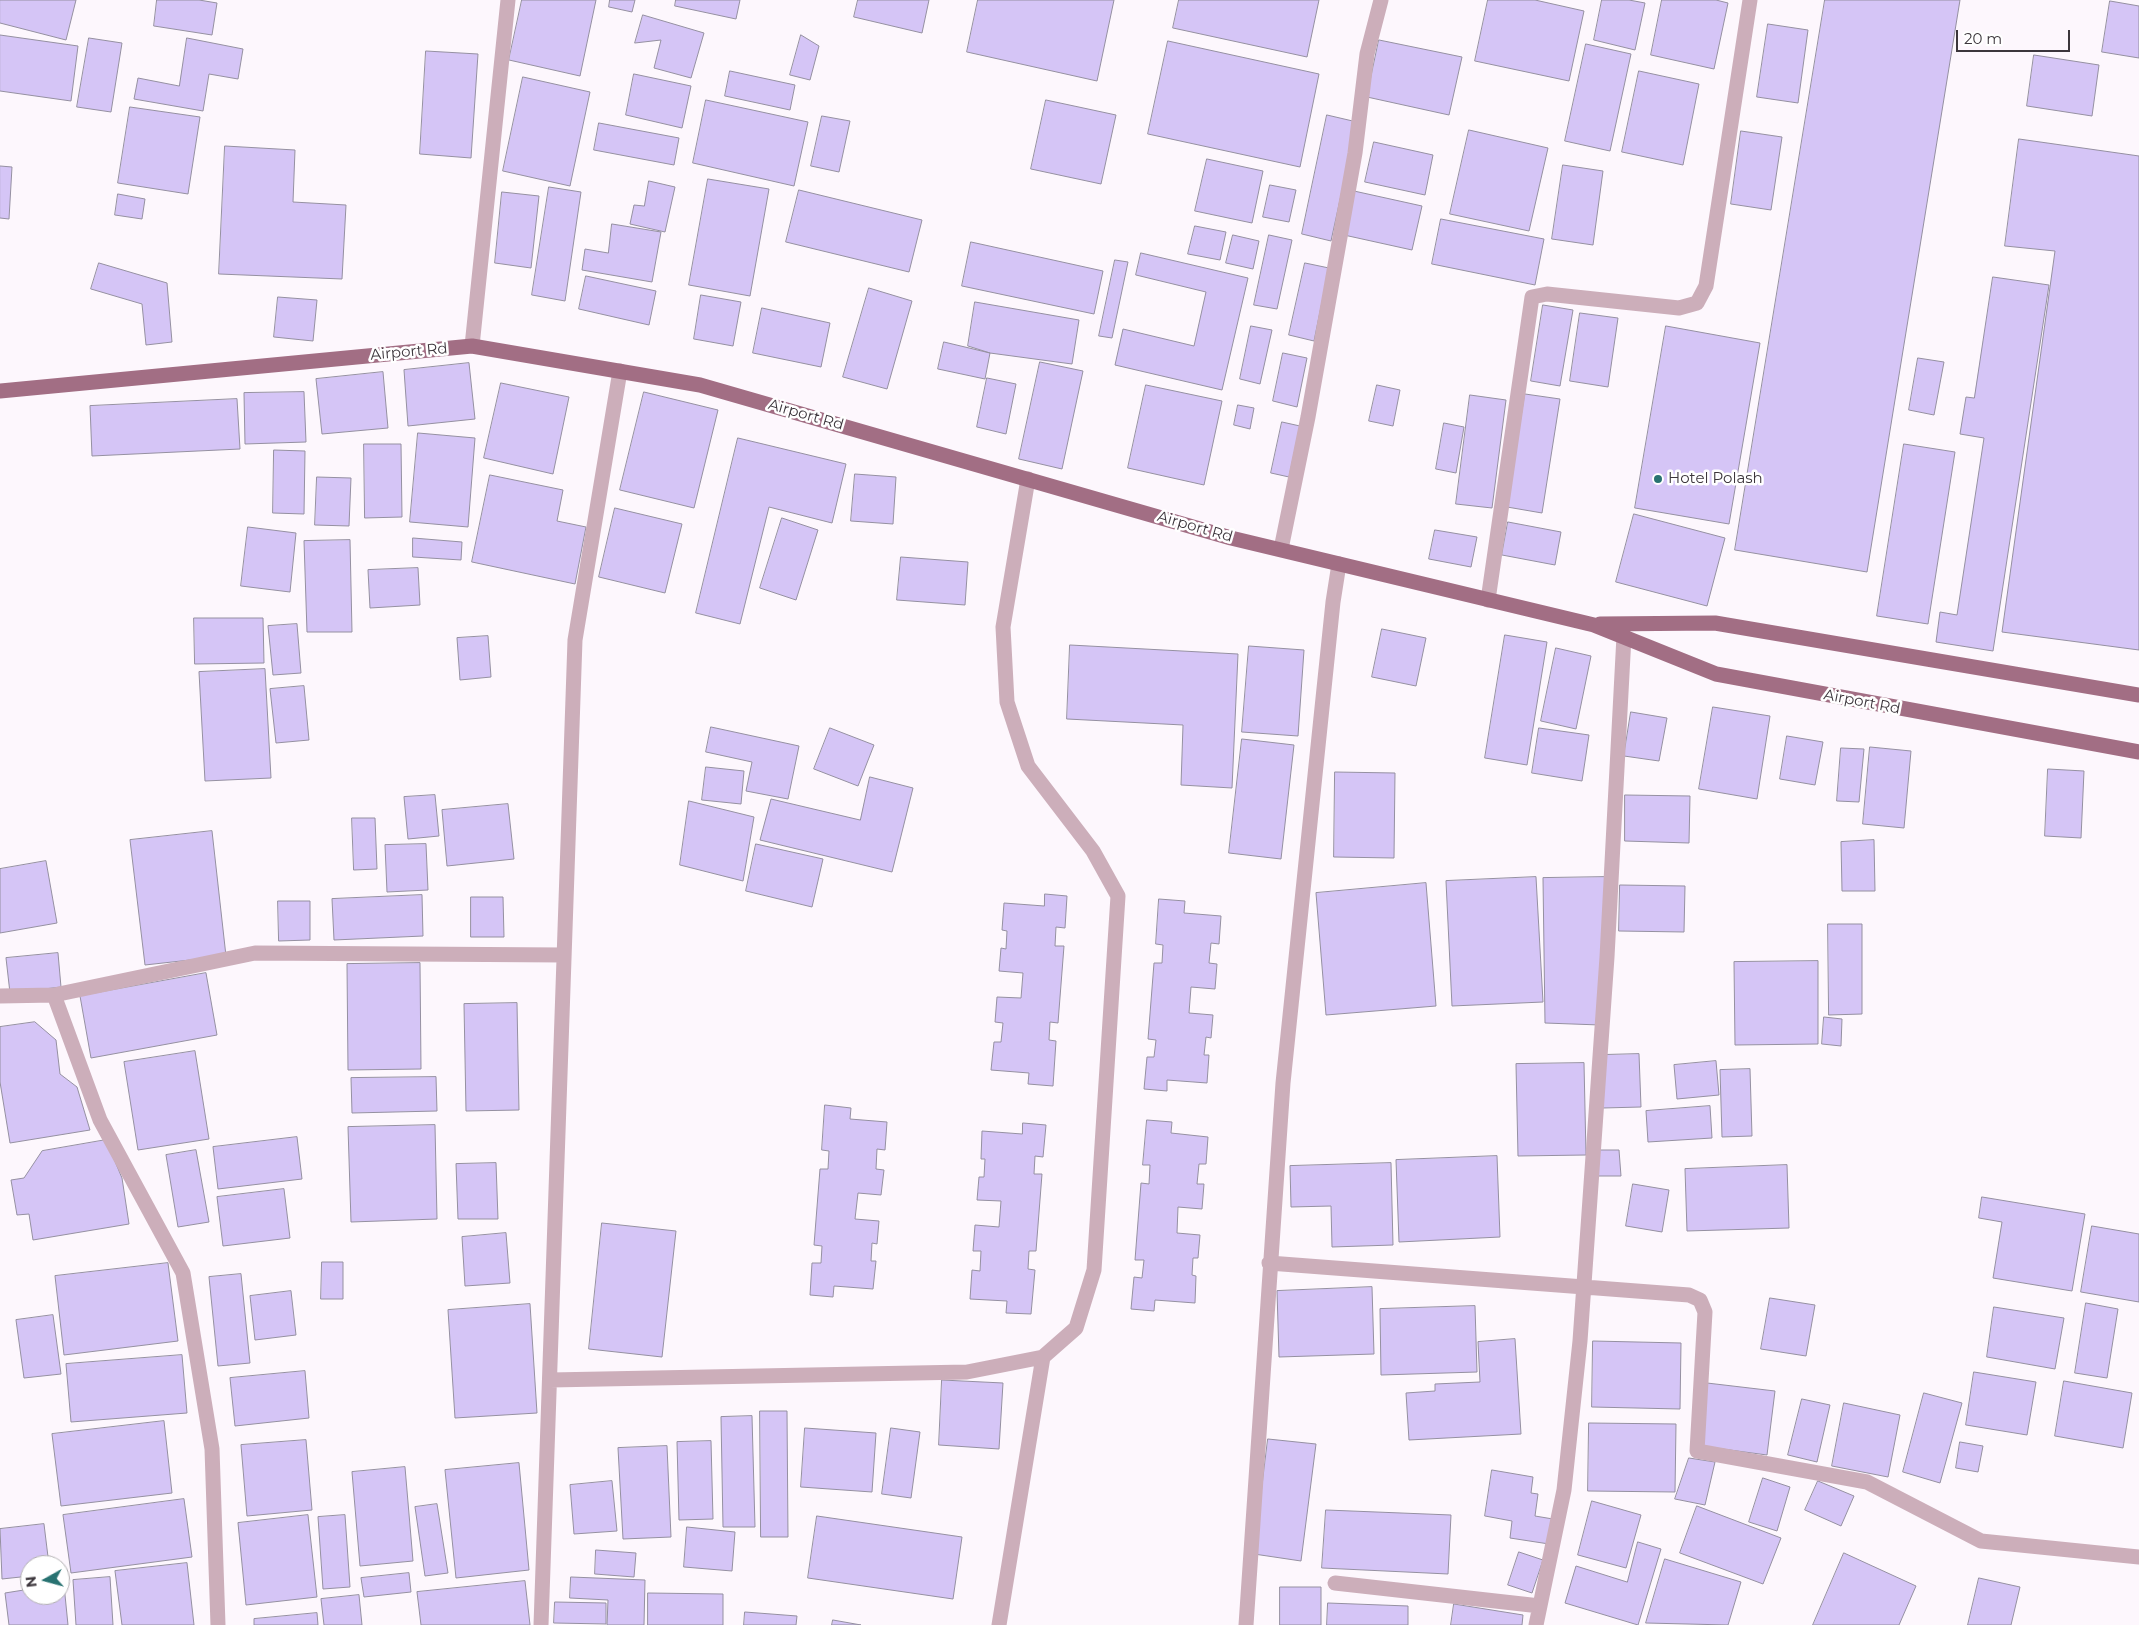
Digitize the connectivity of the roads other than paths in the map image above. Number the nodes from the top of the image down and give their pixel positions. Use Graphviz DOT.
graph roads {
  1 [pos="508,0"];
  2 [pos="1381,0"];
  3 [pos="1750,0"];
  4 [pos="472,346"];
  5 [pos="620,372"];
  6 [pos="0,391"];
  7 [pos="1028,479"];
  8 [pos="1281,549"];
  9 [pos="1339,564"];
  10 [pos="1488,600"];
  11 [pos="1594,624"];
  12 [pos="1624,636"];
  13 [pos="2139,695"];
  14 [pos="2139,752"];
  15 [pos="564,955"];
  16 [pos="54,995"];
  17 [pos="0,996"];
  18 [pos="1269,1263"];
  19 [pos="1584,1288"];
  20 [pos="1043,1357"];
  21 [pos="550,1380"];
  22 [pos="2139,1558"];
  23 [pos="1335,1583"];
  24 [pos="1540,1606"];
  25 [pos="218,1625"];
  26 [pos="541,1625"];
  27 [pos="999,1625"];
  28 [pos="1246,1625"];
  29 [pos="1536,1625"];
  1 -- 4 [label="street"];
  2 -- 8 [label="street"];
  3 -- 10 [label="street"];
  4 -- 5 [label="main road, Airport Rd"];
  4 -- 6 [label="main road, Airport Rd"];
  5 -- 7 [label="main road, Airport Rd"];
  5 -- 15 [label="street"];
  7 -- 8 [label="main road, Airport Rd"];
  7 -- 20 [label="street"];
  8 -- 9 [label="main road, Airport Rd"];
  9 -- 10 [label="main road, Airport Rd"];
  9 -- 18 [label="street"];
  10 -- 11 [label="main road, Airport Rd"];
  11 -- 12 [label="main road, Airport Rd"];
  11 -- 13 [label="main road, Airport Rd"];
  12 -- 14 [label="main road, Airport Rd"];
  12 -- 19 [label="street"];
  15 -- 16 [label="street"];
  15 -- 21 [label="street"];
  16 -- 17 [label="street"];
  16 -- 25 [label="street"];
  18 -- 19 [label="street"];
  18 -- 28 [label="street"];
  19 -- 22 [label="street"];
  19 -- 24 [label="street"];
  20 -- 21 [label="street"];
  20 -- 27 [label="street"];
  21 -- 26 [label="street"];
  23 -- 24 [label="street"];
  24 -- 29 [label="street"];
}
